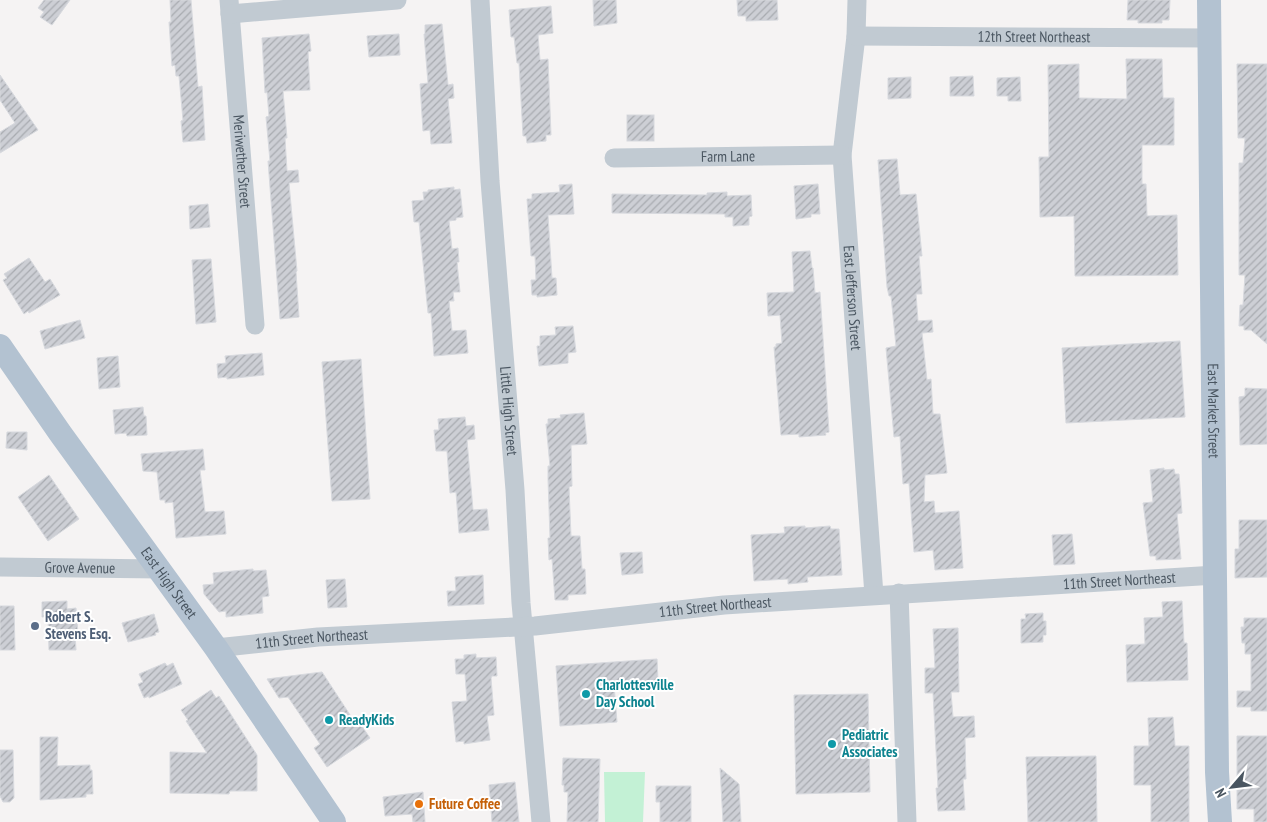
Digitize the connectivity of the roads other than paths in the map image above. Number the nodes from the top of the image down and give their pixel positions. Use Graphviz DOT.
graph roads {
  1 [pos="397,0"];
  2 [pos="480,0"];
  3 [pos="857,0"];
  4 [pos="1209,0"];
  5 [pos="229,7"];
  6 [pos="856,36"];
  7 [pos="1210,38"];
  8 [pos="842,155"];
  9 [pos="614,158"];
  10 [pos="255,325"];
  11 [pos="0,346"];
  12 [pos="0,567"];
  13 [pos="159,570"];
  14 [pos="1216,575"];
  15 [pos="898,594"];
  16 [pos="874,595"];
  17 [pos="523,626"];
  18 [pos="216,648"];
  19 [pos="334,822"];
  20 [pos="541,822"];
  21 [pos="906,822"];
  22 [pos="1220,822"];
  1 -- 5 [label="street"];
  2 -- 17 [label="street, Little High Street"];
  3 -- 6 [label="street, East Jefferson Street"];
  4 -- 7 [label="main road, East Market Street"];
  5 -- 10 [label="street, Meriwether Street"];
  6 -- 7 [label="street, 12th Street Northeast"];
  6 -- 8 [label="street, East Jefferson Street"];
  7 -- 14 [label="main road, East Market Street"];
  8 -- 9 [label="street, Farm Lane"];
  8 -- 16 [label="street, East Jefferson Street"];
  11 -- 13 [label="main road, East High Street"];
  12 -- 13 [label="street, Grove Avenue"];
  13 -- 18 [label="main road, East High Street"];
  14 -- 15 [label="street, 11th Street Northeast"];
  14 -- 22 [label="main road, East Market Street"];
  15 -- 16 [label="street, 11th Street Northeast"];
  15 -- 21 [label="street"];
  16 -- 17 [label="street, 11th Street Northeast"];
  17 -- 18 [label="street, 11th Street Northeast"];
  17 -- 20 [label="street, Little High Street"];
  18 -- 19 [label="main road, East High Street"];
}
